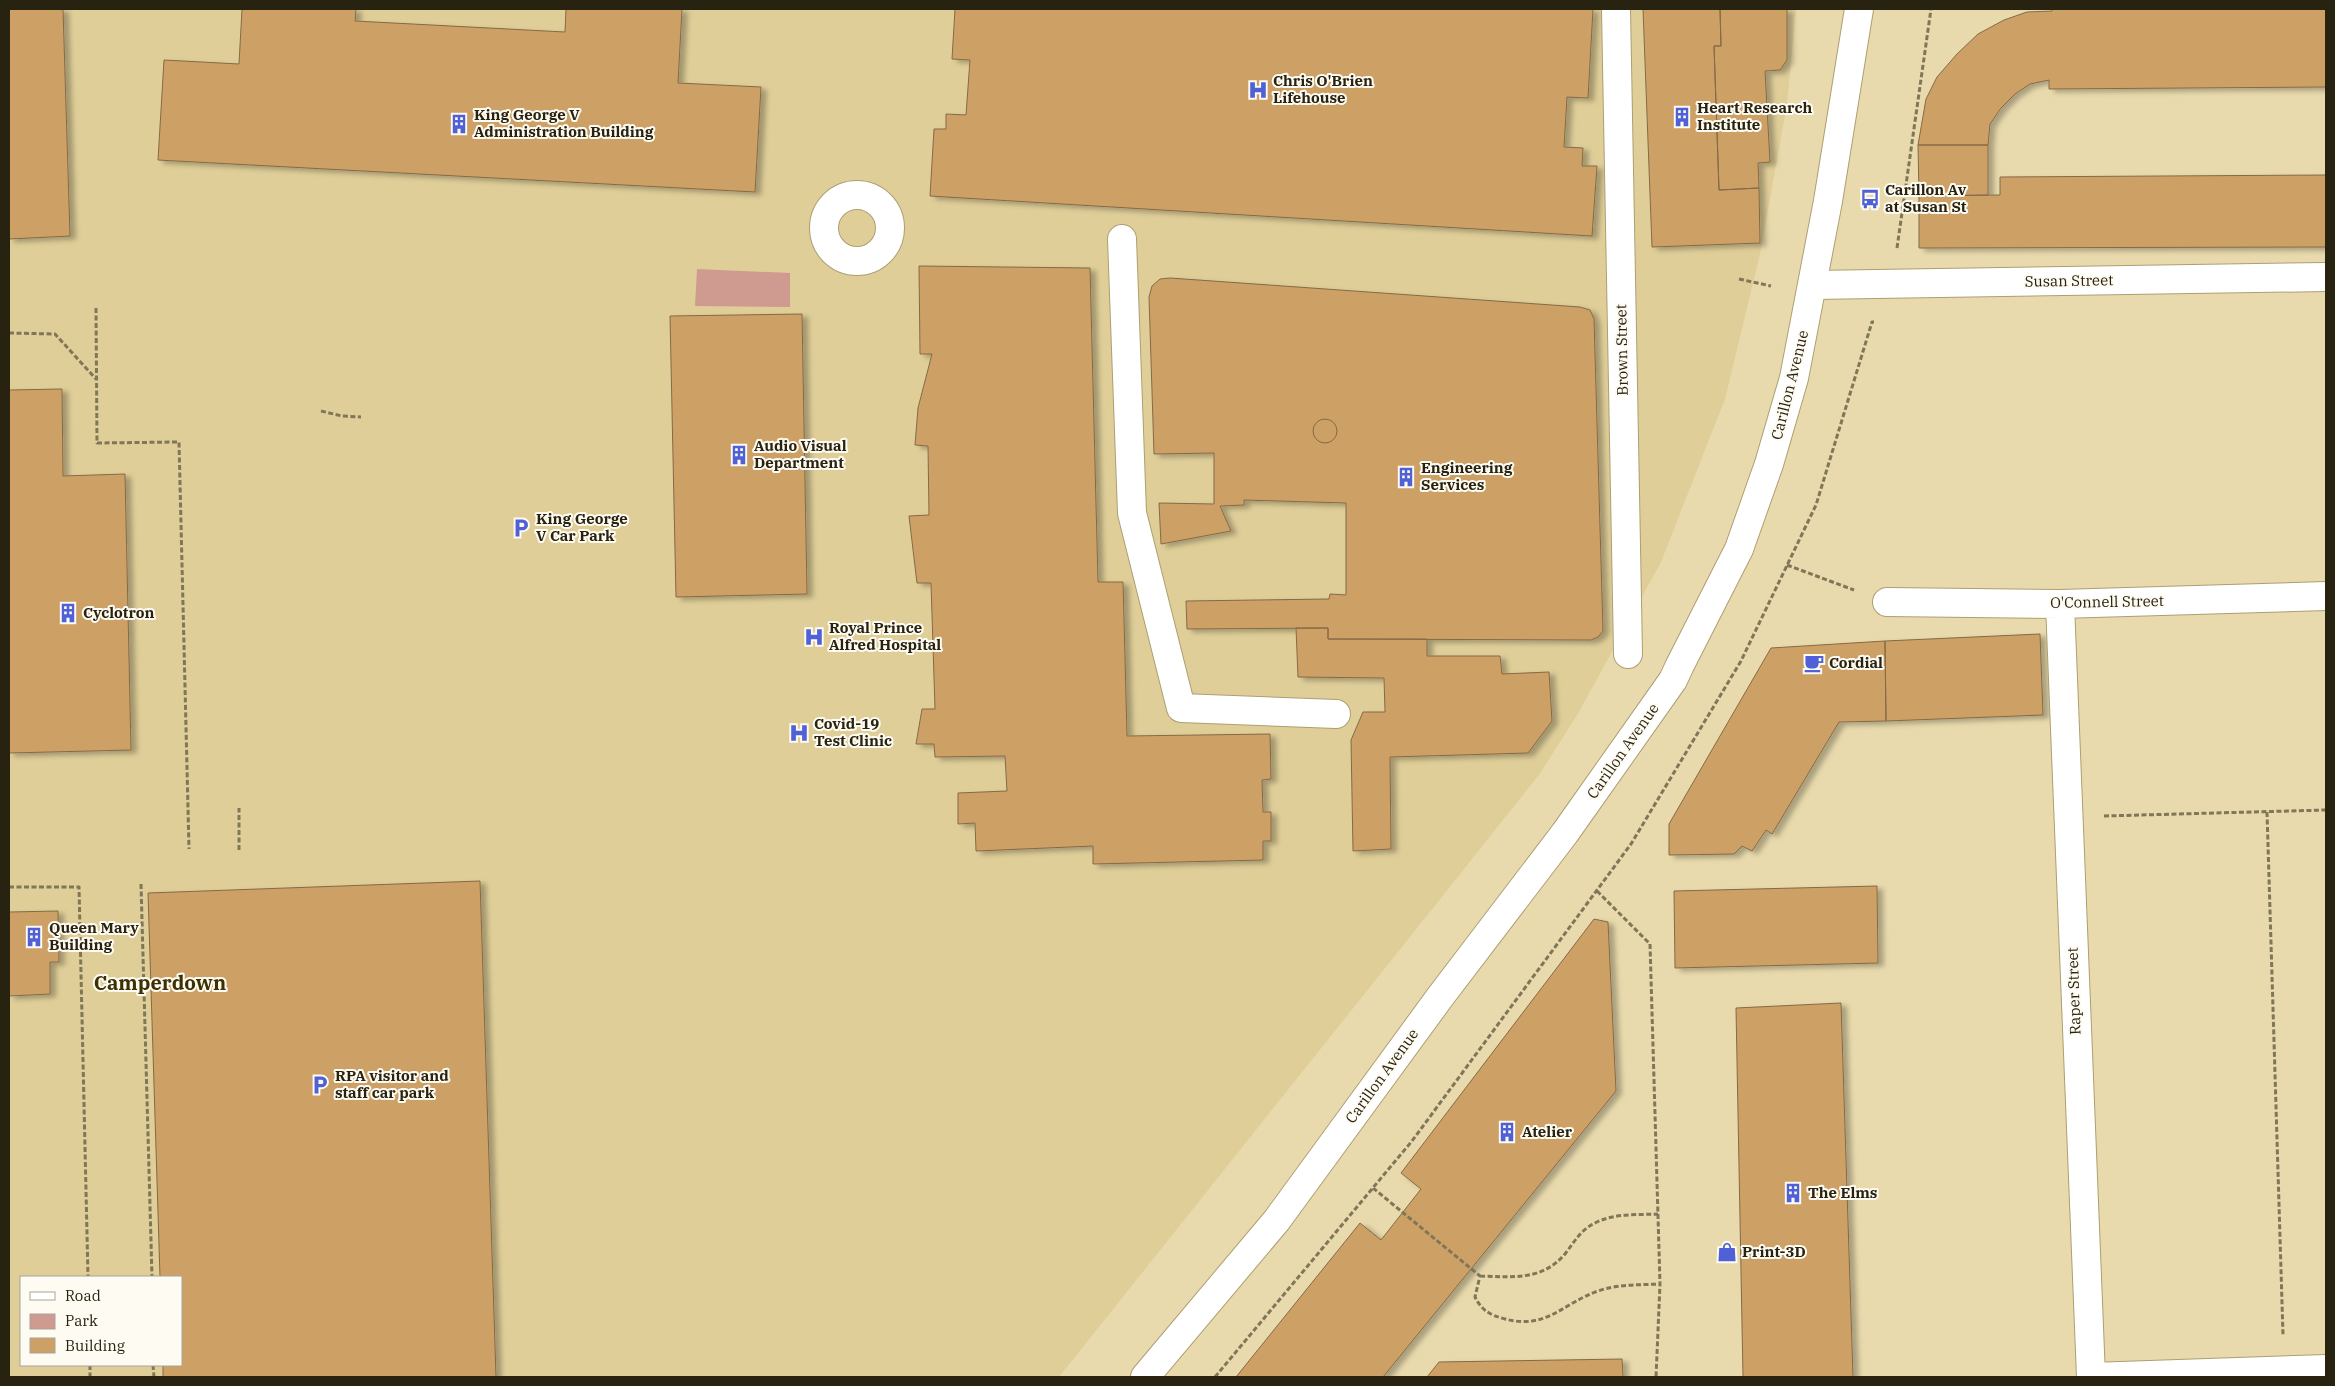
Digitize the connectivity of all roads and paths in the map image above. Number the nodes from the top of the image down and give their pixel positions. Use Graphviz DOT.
graph roads {
  1 [pos="1616,9"];
  2 [pos="1859,9"];
  3 [pos="1931,9"];
  4 [pos="1122,239"];
  5 [pos="1897,248"];
  6 [pos="2326,277"];
  7 [pos="1739,279"];
  8 [pos="1813,285"];
  9 [pos="1771,286"];
  10 [pos="96,308"];
  11 [pos="1880,322"];
  12 [pos="9,333"];
  13 [pos="97,380"];
  14 [pos="321,411"];
  15 [pos="361,416"];
  16 [pos="1787,565"];
  17 [pos="2326,596"];
  18 [pos="1887,602"];
  19 [pos="2060,604"];
  20 [pos="1628,654"];
  21 [pos="1336,714"];
  22 [pos="239,808"];
  23 [pos="2326,810"];
  24 [pos="2268,812"];
  25 [pos="2067,817"];
  26 [pos="189,850"];
  27 [pos="239,850"];
  28 [pos="141,884"];
  29 [pos="9,887"];
  30 [pos="1597,891"];
  31 [pos="1374,1188"];
  32 [pos="1658,1214"];
  33 [pos="88,1276"];
  34 [pos="152,1276"];
  35 [pos="1480,1276"];
  36 [pos="1660,1284"];
  37 [pos="2326,1369"];
  38 [pos="2284,1371"];
  39 [pos="1145,1377"];
  40 [pos="1215,1377"];
  41 [pos="1656,1377"];
  42 [pos="2090,1377"];
  1 -- 20 [label="street, Brown Street"];
  2 -- 8 [label="street, Carillon Avenue"];
  3 -- 5 [label="path"];
  4 -- 21 [label="street"];
  6 -- 8 [label="street, Susan Street"];
  7 -- 9 [label="path"];
  8 -- 39 [label="street, Carillon Avenue"];
  10 -- 13 [label="path"];
  11 -- 16 [label="path"];
  12 -- 13 [label="path"];
  13 -- 26 [label="path"];
  14 -- 15 [label="path"];
  16 -- 18 [label="path"];
  16 -- 30 [label="path"];
  17 -- 19 [label="street, O'Connell Street"];
  18 -- 19 [label="street, O'Connell Street"];
  19 -- 25 [label="street, Raper Street"];
  22 -- 27 [label="path"];
  23 -- 24 [label="path"];
  24 -- 25 [label="path"];
  24 -- 38 [label="path"];
  25 -- 42 [label="street, Raper Street"];
  28 -- 34 [label="path"];
  29 -- 33 [label="path"];
  30 -- 31 [label="path"];
  30 -- 32 [label="path"];
  31 -- 35 [label="path"];
  31 -- 40 [label="path"];
  32 -- 35 [label="path"];
  32 -- 36 [label="path"];
  35 -- 36 [label="path"];
  36 -- 41 [label="path"];
  37 -- 38 [label="street"];
  38 -- 42 [label="street"];
}
